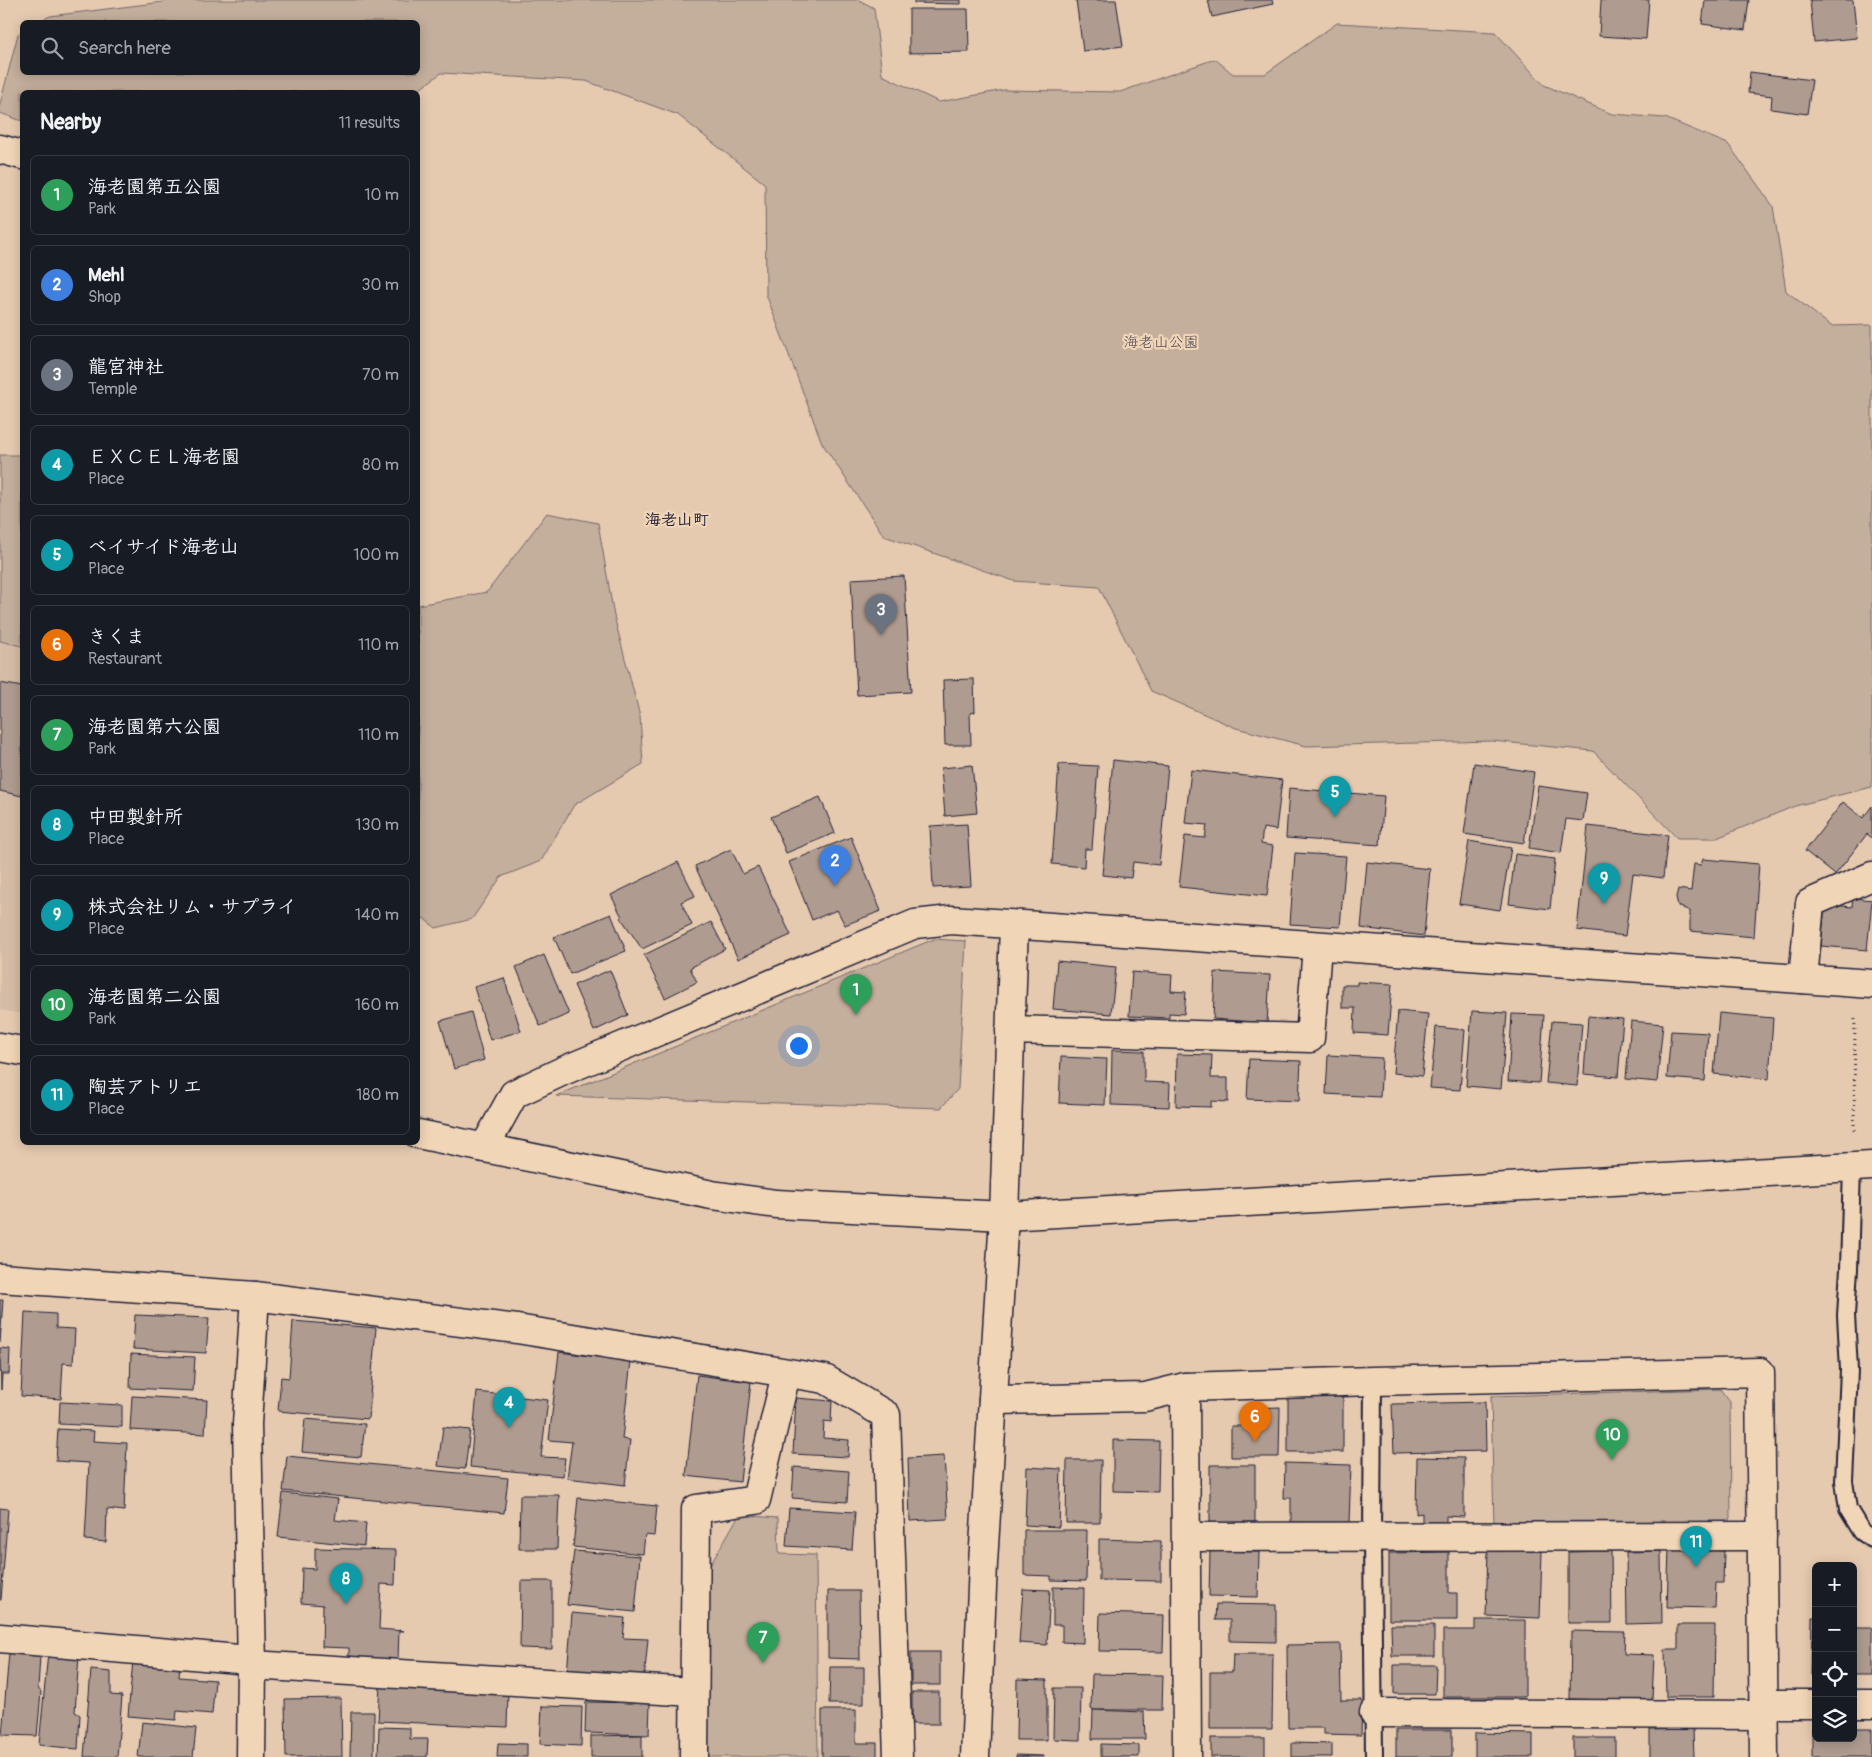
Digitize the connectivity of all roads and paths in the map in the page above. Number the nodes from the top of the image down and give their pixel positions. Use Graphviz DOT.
graph roads {
  1 [pos="0,149"];
  2 [pos="20,155"];
  3 [pos="1872,876"];
  4 [pos="1014,925"];
  5 [pos="1317,946"];
  6 [pos="1803,979"];
  7 [pos="1872,984"];
  8 [pos="1855,1013"];
  9 [pos="1010,1030"];
  10 [pos="0,1047"];
  11 [pos="20,1051"];
  12 [pos="1854,1130"];
  13 [pos="420,1134"];
  14 [pos="484,1148"];
  15 [pos="1862,1166"];
  16 [pos="1004,1216"];
  17 [pos="0,1278"];
  18 [pos="255,1296"];
  19 [pos="786,1374"];
  20 [pos="1373,1381"];
  21 [pos="1185,1387"];
  22 [pos="993,1400"];
  23 [pos="1762,1536"];
  24 [pos="1187,1537"];
  25 [pos="1372,1537"];
  26 [pos="1872,1539"];
  27 [pos="0,1638"];
  28 [pos="252,1665"];
  29 [pos="694,1692"];
  30 [pos="1812,1704"];
  31 [pos="1857,1704"];
  32 [pos="1872,1704"];
  33 [pos="1764,1709"];
  34 [pos="1374,1713"];
  35 [pos="251,1757"];
  36 [pos="694,1757"];
  37 [pos="898,1757"];
  38 [pos="975,1757"];
  39 [pos="1188,1757"];
  40 [pos="1374,1757"];
  41 [pos="1764,1757"];
  1 -- 2 [label="street"];
  3 -- 6 [label="street"];
  4 -- 5 [label="street"];
  4 -- 9 [label="street"];
  4 -- 14 [label="street"];
  5 -- 6 [label="street"];
  5 -- 9 [label="street"];
  6 -- 7 [label="street"];
  8 -- 12 [label="path"];
  9 -- 16 [label="street"];
  10 -- 11 [label="street"];
  13 -- 14 [label="street"];
  14 -- 16 [label="street"];
  15 -- 16 [label="street"];
  15 -- 26 [label="lane"];
  16 -- 22 [label="street"];
  17 -- 18 [label="street"];
  18 -- 19 [label="street"];
  18 -- 28 [label="street"];
  19 -- 29 [label="street"];
  19 -- 37 [label="street"];
  20 -- 21 [label="street"];
  20 -- 23 [label="street"];
  20 -- 25 [label="lane"];
  21 -- 22 [label="street"];
  21 -- 24 [label="street"];
  22 -- 38 [label="street"];
  23 -- 25 [label="street"];
  23 -- 33 [label="street"];
  24 -- 25 [label="street"];
  24 -- 39 [label="street"];
  25 -- 34 [label="lane"];
  27 -- 28 [label="street"];
  28 -- 29 [label="street"];
  28 -- 35 [label="street"];
  29 -- 36 [label="street"];
  30 -- 33 [label="street"];
  31 -- 32 [label="street"];
  33 -- 34 [label="street"];
  33 -- 41 [label="street"];
  34 -- 40 [label="lane"];
}
